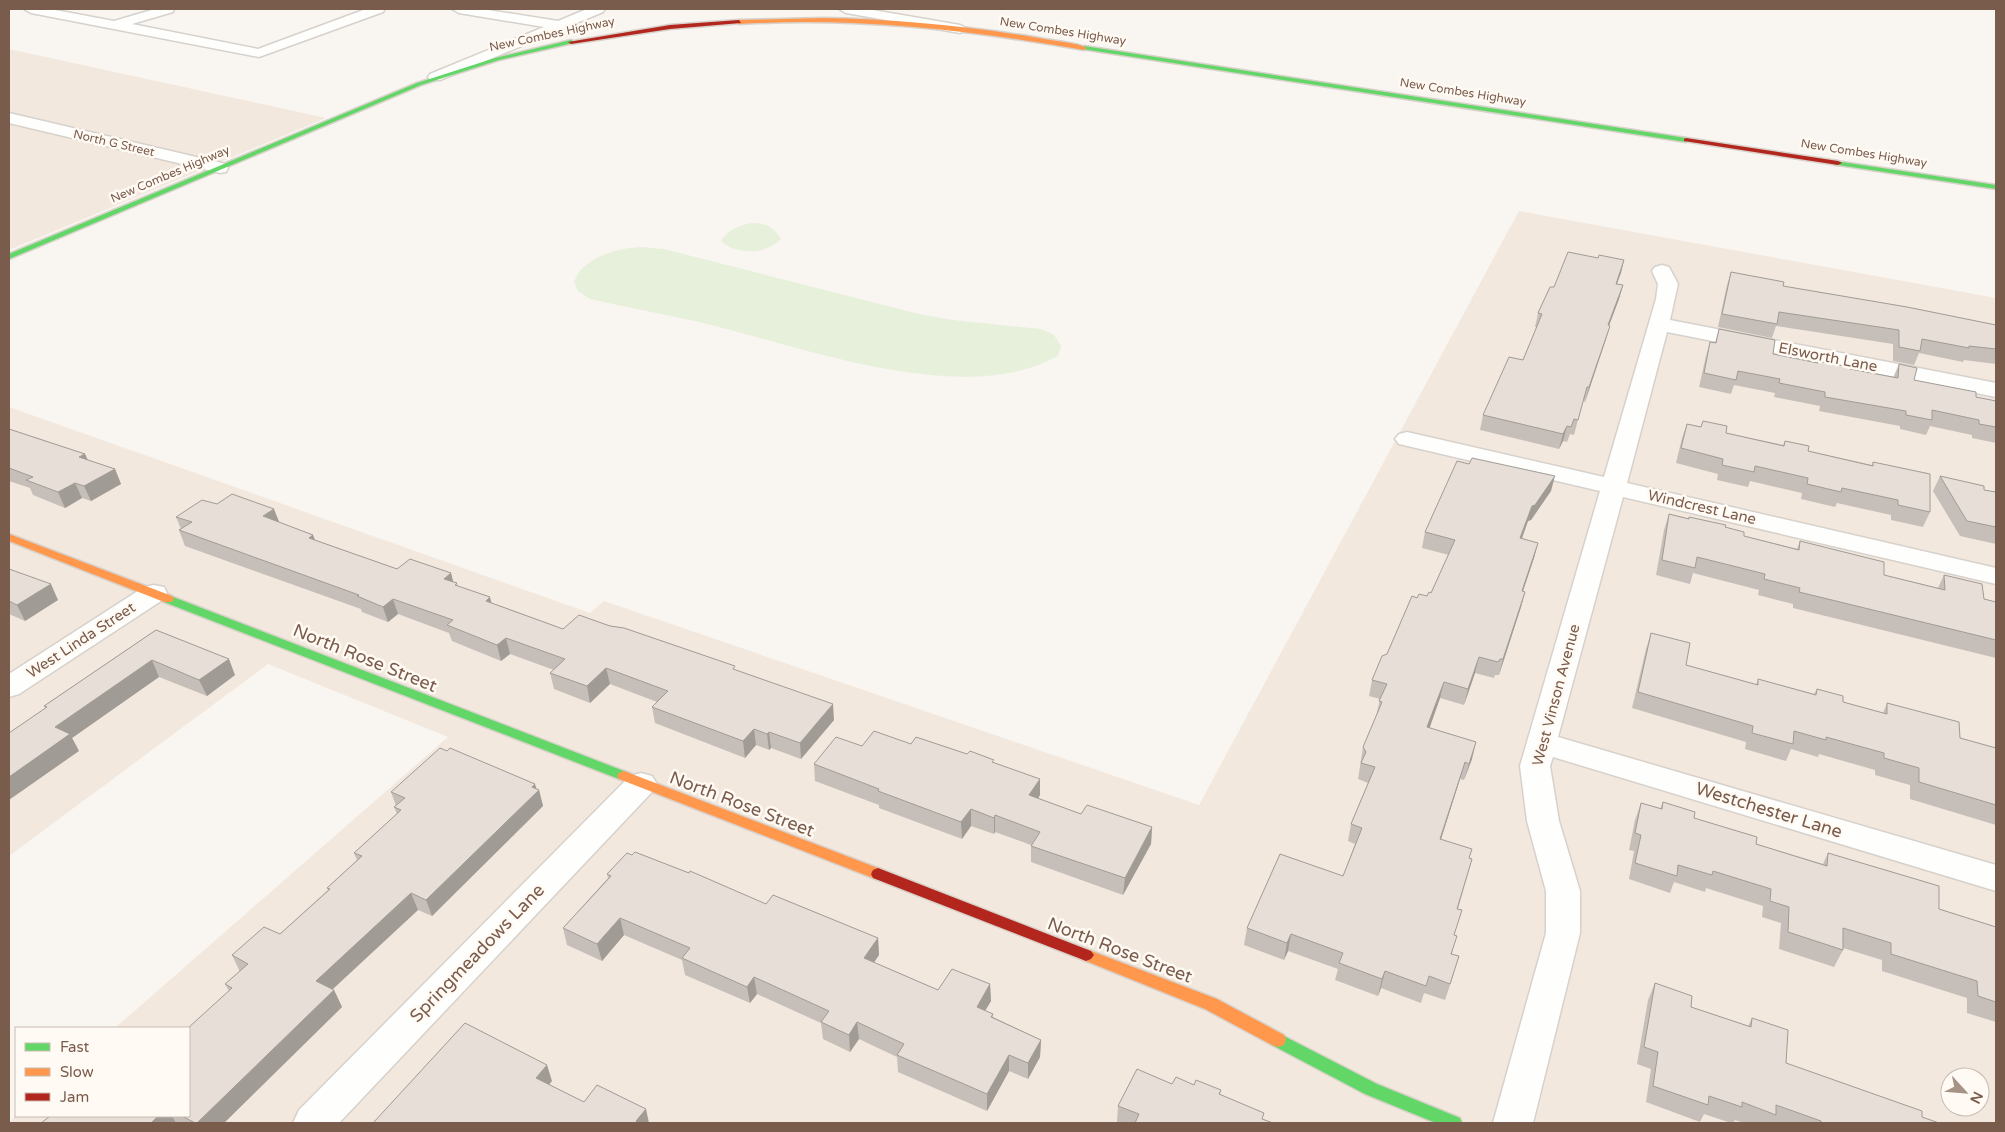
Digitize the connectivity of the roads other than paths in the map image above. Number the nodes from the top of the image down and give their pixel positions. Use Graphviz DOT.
graph roads {
  1 [pos="31,9"];
  2 [pos="168,9"];
  3 [pos="378,9"];
  4 [pos="459,9"];
  5 [pos="598,9"];
  6 [pos="846,9"];
  7 [pos="116,25"];
  8 [pos="558,25"];
  9 [pos="963,29"];
  10 [pos="419,84"];
  11 [pos="9,118"];
  12 [pos="220,168"];
  13 [pos="1996,187"];
  14 [pos="9,257"];
  15 [pos="1662,271"];
  16 [pos="1660,324"];
  17 [pos="1996,390"];
  18 [pos="1408,439"];
  19 [pos="1614,486"];
  20 [pos="9,537"];
  21 [pos="1996,576"];
  22 [pos="154,593"];
  23 [pos="9,688"];
  24 [pos="1541,743"];
  25 [pos="641,784"];
  26 [pos="1996,878"];
  27 [pos="313,1123"];
  28 [pos="1454,1123"];
  29 [pos="1513,1123"];
  1 -- 7 [label="street"];
  2 -- 7 [label="street"];
  3 -- 7 [label="street"];
  4 -- 8 [label="street"];
  5 -- 8 [label="street"];
  6 -- 9 [label="street"];
  8 -- 10 [label="street"];
  9 -- 10 [label="street, New Combes Highway"];
  9 -- 13 [label="street, New Combes Highway"];
  10 -- 12 [label="street, New Combes Highway"];
  11 -- 12 [label="street, North G Street"];
  12 -- 14 [label="street, New Combes Highway"];
  15 -- 16 [label="street, West Vinson Avenue"];
  16 -- 17 [label="street, Elsworth Lane"];
  16 -- 19 [label="street, West Vinson Avenue"];
  18 -- 19 [label="street, Windcrest Lane"];
  19 -- 21 [label="street, Windcrest Lane"];
  19 -- 24 [label="street, West Vinson Avenue"];
  20 -- 22 [label="street, North Rose Street"];
  22 -- 23 [label="street, West Linda Street"];
  22 -- 25 [label="street, North Rose Street"];
  24 -- 26 [label="street, Westchester Lane"];
  24 -- 29 [label="street, West Vinson Avenue"];
  25 -- 27 [label="street, Springmeadows Lane"];
  25 -- 28 [label="street, North Rose Street"];
}
